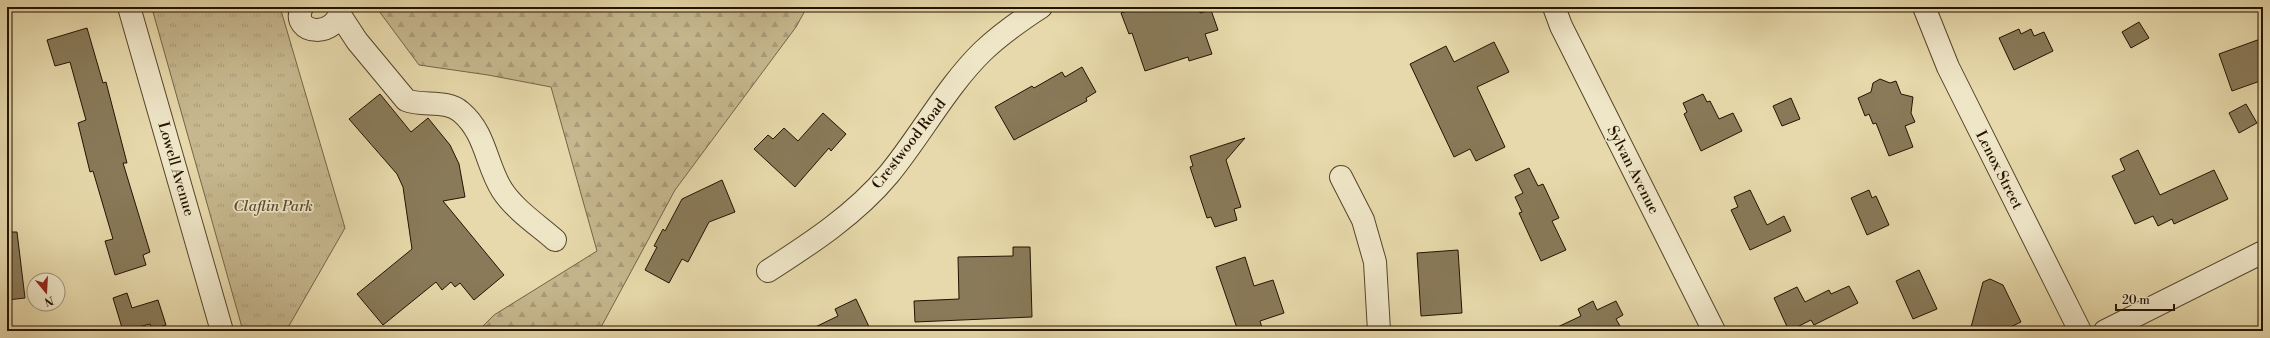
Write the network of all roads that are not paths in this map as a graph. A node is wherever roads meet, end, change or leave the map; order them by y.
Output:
1 (129, 7) edge
2 (302, 7) edge
3 (1041, 7) edge
4 (1554, 7) edge
5 (1924, 7) edge
6 (340, 11) edge
7 (1341, 177) dead end
8 (555, 240) dead end
9 (2263, 252) edge
10 (768, 271) dead end
11 (222, 331) edge
12 (1379, 331) edge
13 (1714, 331) edge
14 (2080, 331) edge
15 (2105, 331) edge

1 - 11 street, Lowell Avenue
2 - 6 street
3 - 10 street, Crestwood Road
4 - 13 street, Sylvan Avenue
5 - 14 street, Lenox Street
6 - 8 street
7 - 12 street
9 - 15 street

